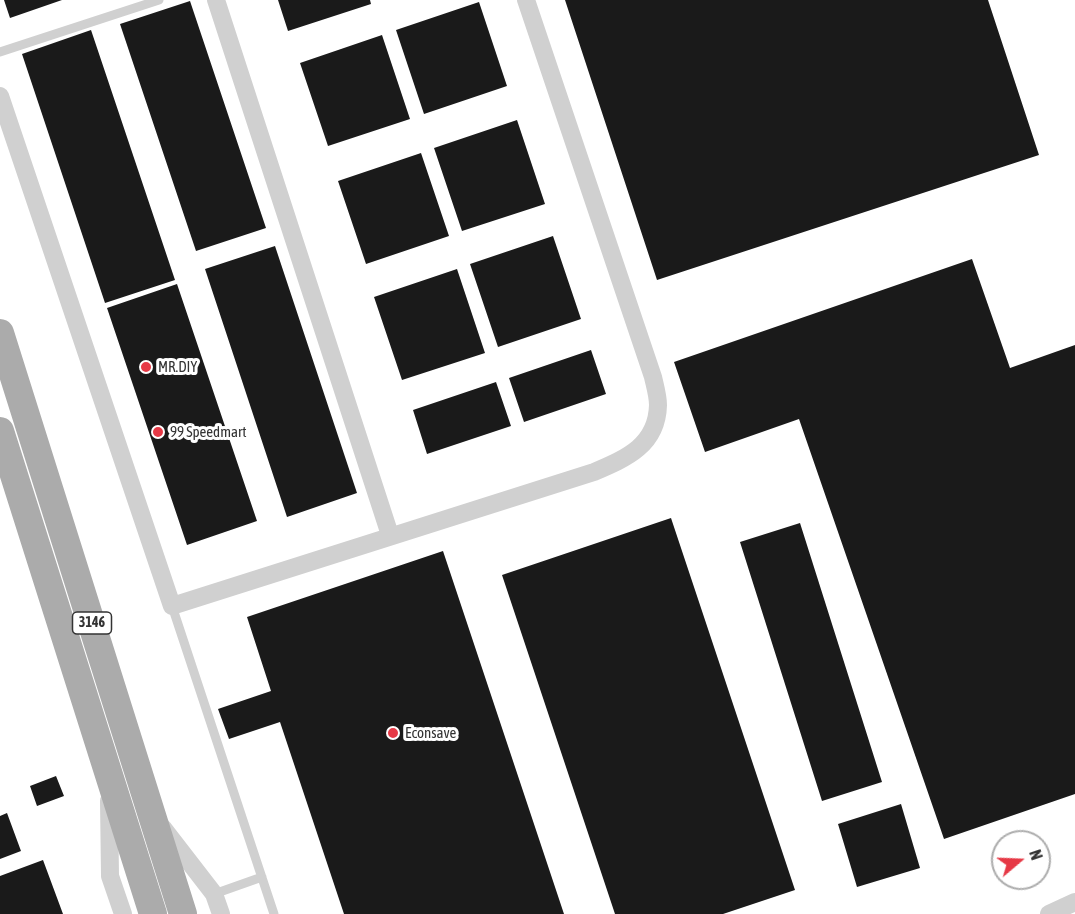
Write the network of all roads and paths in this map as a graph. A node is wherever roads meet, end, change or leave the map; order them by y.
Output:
1 (159, 0) edge
2 (216, 0) edge
3 (526, 0) edge
4 (0, 52) edge
5 (0, 96) edge
6 (0, 333) edge
7 (0, 431) edge
8 (390, 535) junction
9 (172, 606) junction
10 (109, 777) junction
11 (153, 815) junction
12 (262, 877) junction
13 (214, 894) junction
14 (1075, 902) edge
15 (1055, 913) edge
16 (123, 914) edge
17 (153, 914) edge
18 (183, 914) edge
19 (221, 914) edge
20 (274, 914) edge

1 - 4 lane
2 - 8 street
3 - 8 street
5 - 9 street
6 - 11 main road, 3146
7 - 10 main road, 3146
8 - 9 street
9 - 12 lane
10 - 16 street
10 - 17 main road, 3146
11 - 13 street
11 - 18 main road, 3146
12 - 13 lane
12 - 20 lane
13 - 19 street
14 - 15 street

